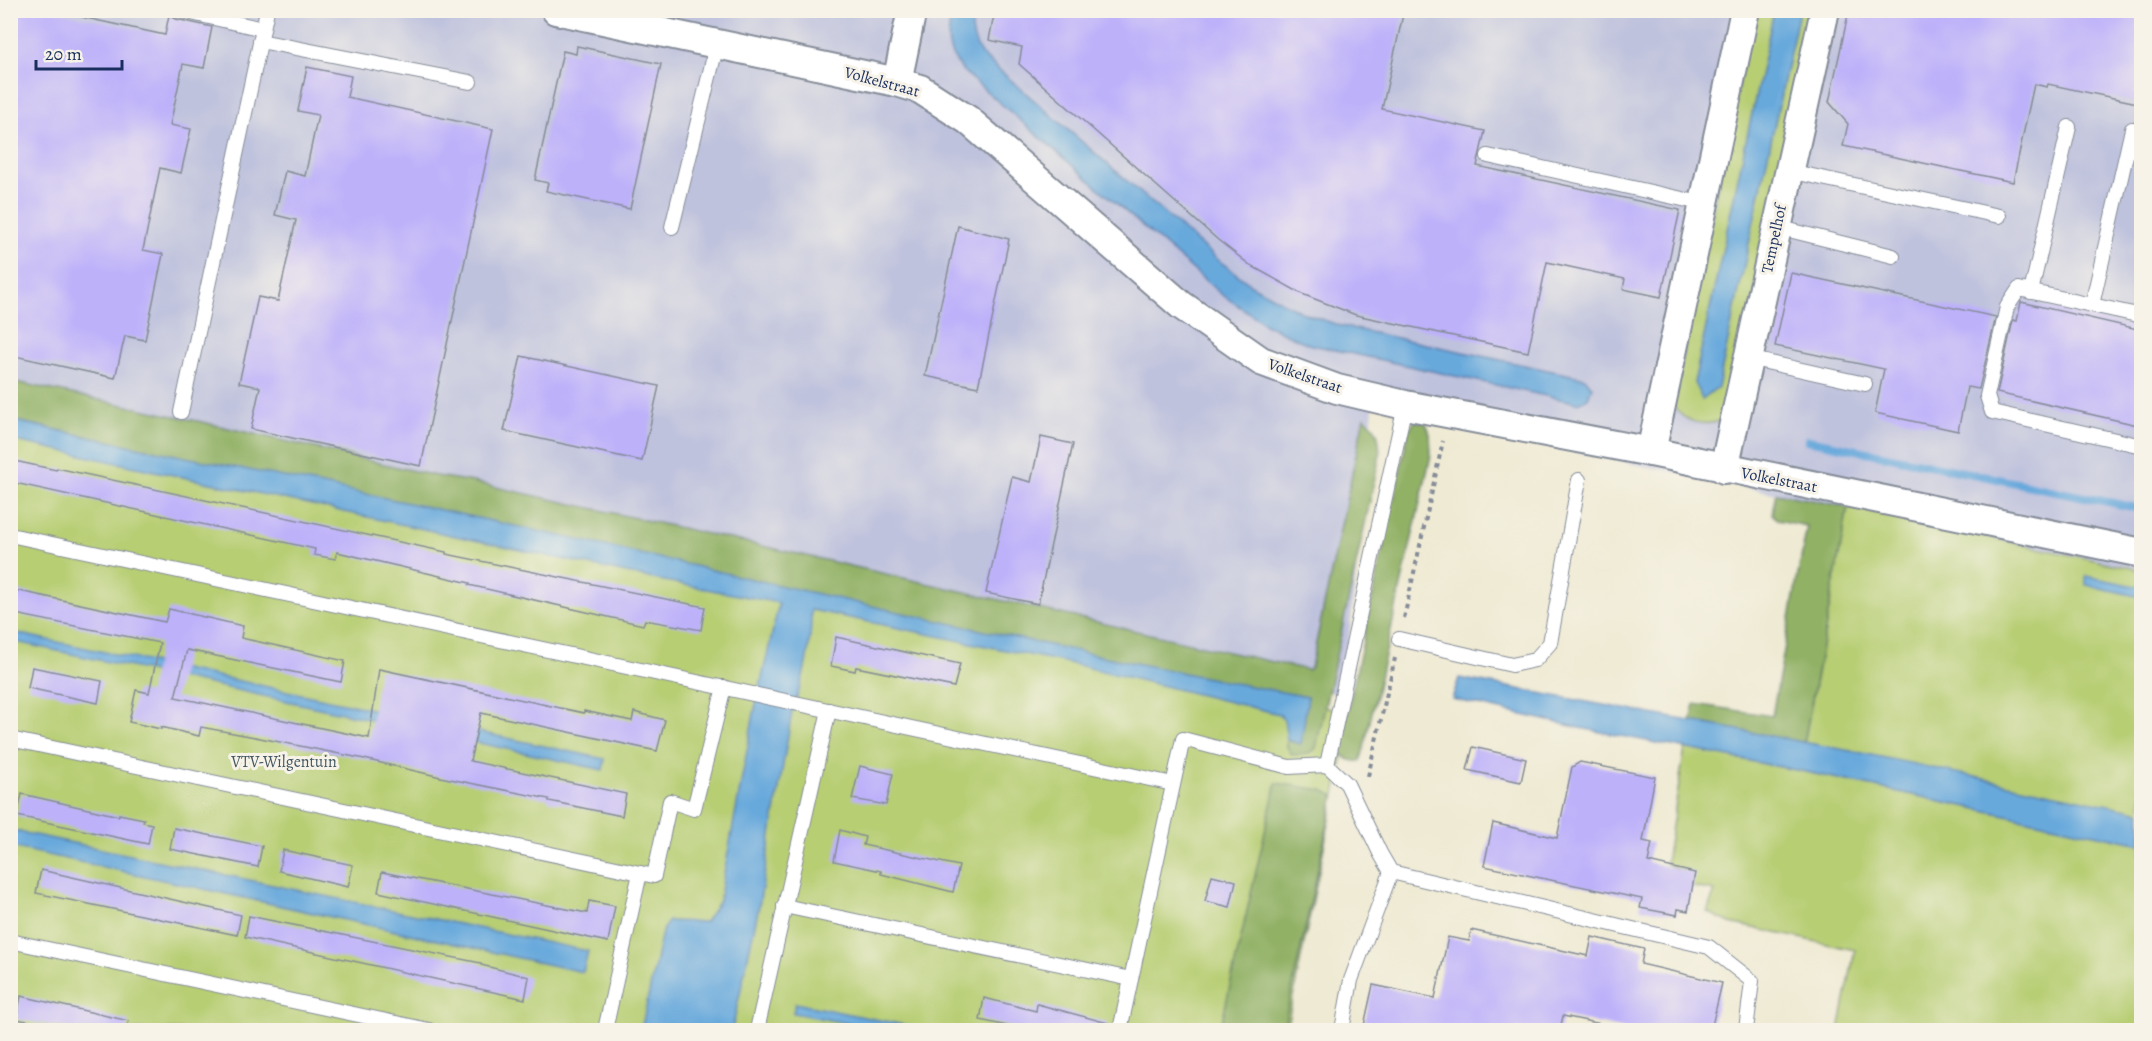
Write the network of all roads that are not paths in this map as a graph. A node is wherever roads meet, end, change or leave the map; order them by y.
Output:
1 (178, 10) edge
2 (267, 10) edge
3 (556, 10) edge
4 (912, 10) edge
5 (1745, 10) edge
6 (1825, 10) edge
7 (261, 35) junction
8 (717, 45) junction
9 (470, 81) dead end
10 (897, 82) junction
11 (2068, 128) dead end
12 (2142, 130) edge
13 (1488, 156) dead end
14 (1790, 171) junction
15 (1705, 204) junction
16 (1999, 216) dead end
17 (672, 227) dead end
18 (1777, 227) junction
19 (1893, 256) dead end
20 (2031, 292) junction
21 (2092, 305) junction
22 (2142, 316) edge
23 (1748, 358) junction
24 (1865, 384) dead end
25 (1405, 405) junction
26 (181, 412) dead end
27 (2142, 446) edge
28 (1651, 452) junction
29 (1724, 468) junction
30 (1579, 480) dead end
31 (10, 535) edge
32 (2142, 553) edge
33 (1399, 639) road end
34 (724, 687) junction
35 (829, 710) junction
36 (10, 739) edge
37 (1327, 765) junction
38 (1173, 784) junction
39 (1391, 872) junction
40 (640, 873) junction
41 (784, 906) junction
42 (10, 941) edge
43 (1131, 979) junction
44 (429, 1030) edge
45 (605, 1030) edge
46 (757, 1030) edge
47 (1120, 1030) edge
48 (1341, 1030) edge
49 (1746, 1030) edge

1 - 7 lane
2 - 7 lane
3 - 8 street, Volkelstraat
4 - 10 street
5 - 15 street
6 - 14 street, Tempelhof
7 - 9 lane
7 - 26 lane
8 - 10 street, Volkelstraat
8 - 17 lane
10 - 25 street, Volkelstraat
11 - 20 lane
12 - 21 lane
13 - 15 lane
14 - 16 lane
14 - 18 street, Tempelhof
15 - 28 street
18 - 19 lane
18 - 23 street, Tempelhof
20 - 21 lane
20 - 27 lane
21 - 22 lane
23 - 24 lane
23 - 29 street, Tempelhof
25 - 28 street, Volkelstraat
25 - 37 lane
28 - 29 street, Volkelstraat
29 - 32 street, Volkelstraat
30 - 33 lane
31 - 34 lane
34 - 35 lane
34 - 40 lane
35 - 38 lane
35 - 41 lane
36 - 40 lane
37 - 38 lane
37 - 39 lane
38 - 43 lane
39 - 48 lane
39 - 49 lane
40 - 45 lane
41 - 43 lane
41 - 46 lane
42 - 44 lane
43 - 47 lane

